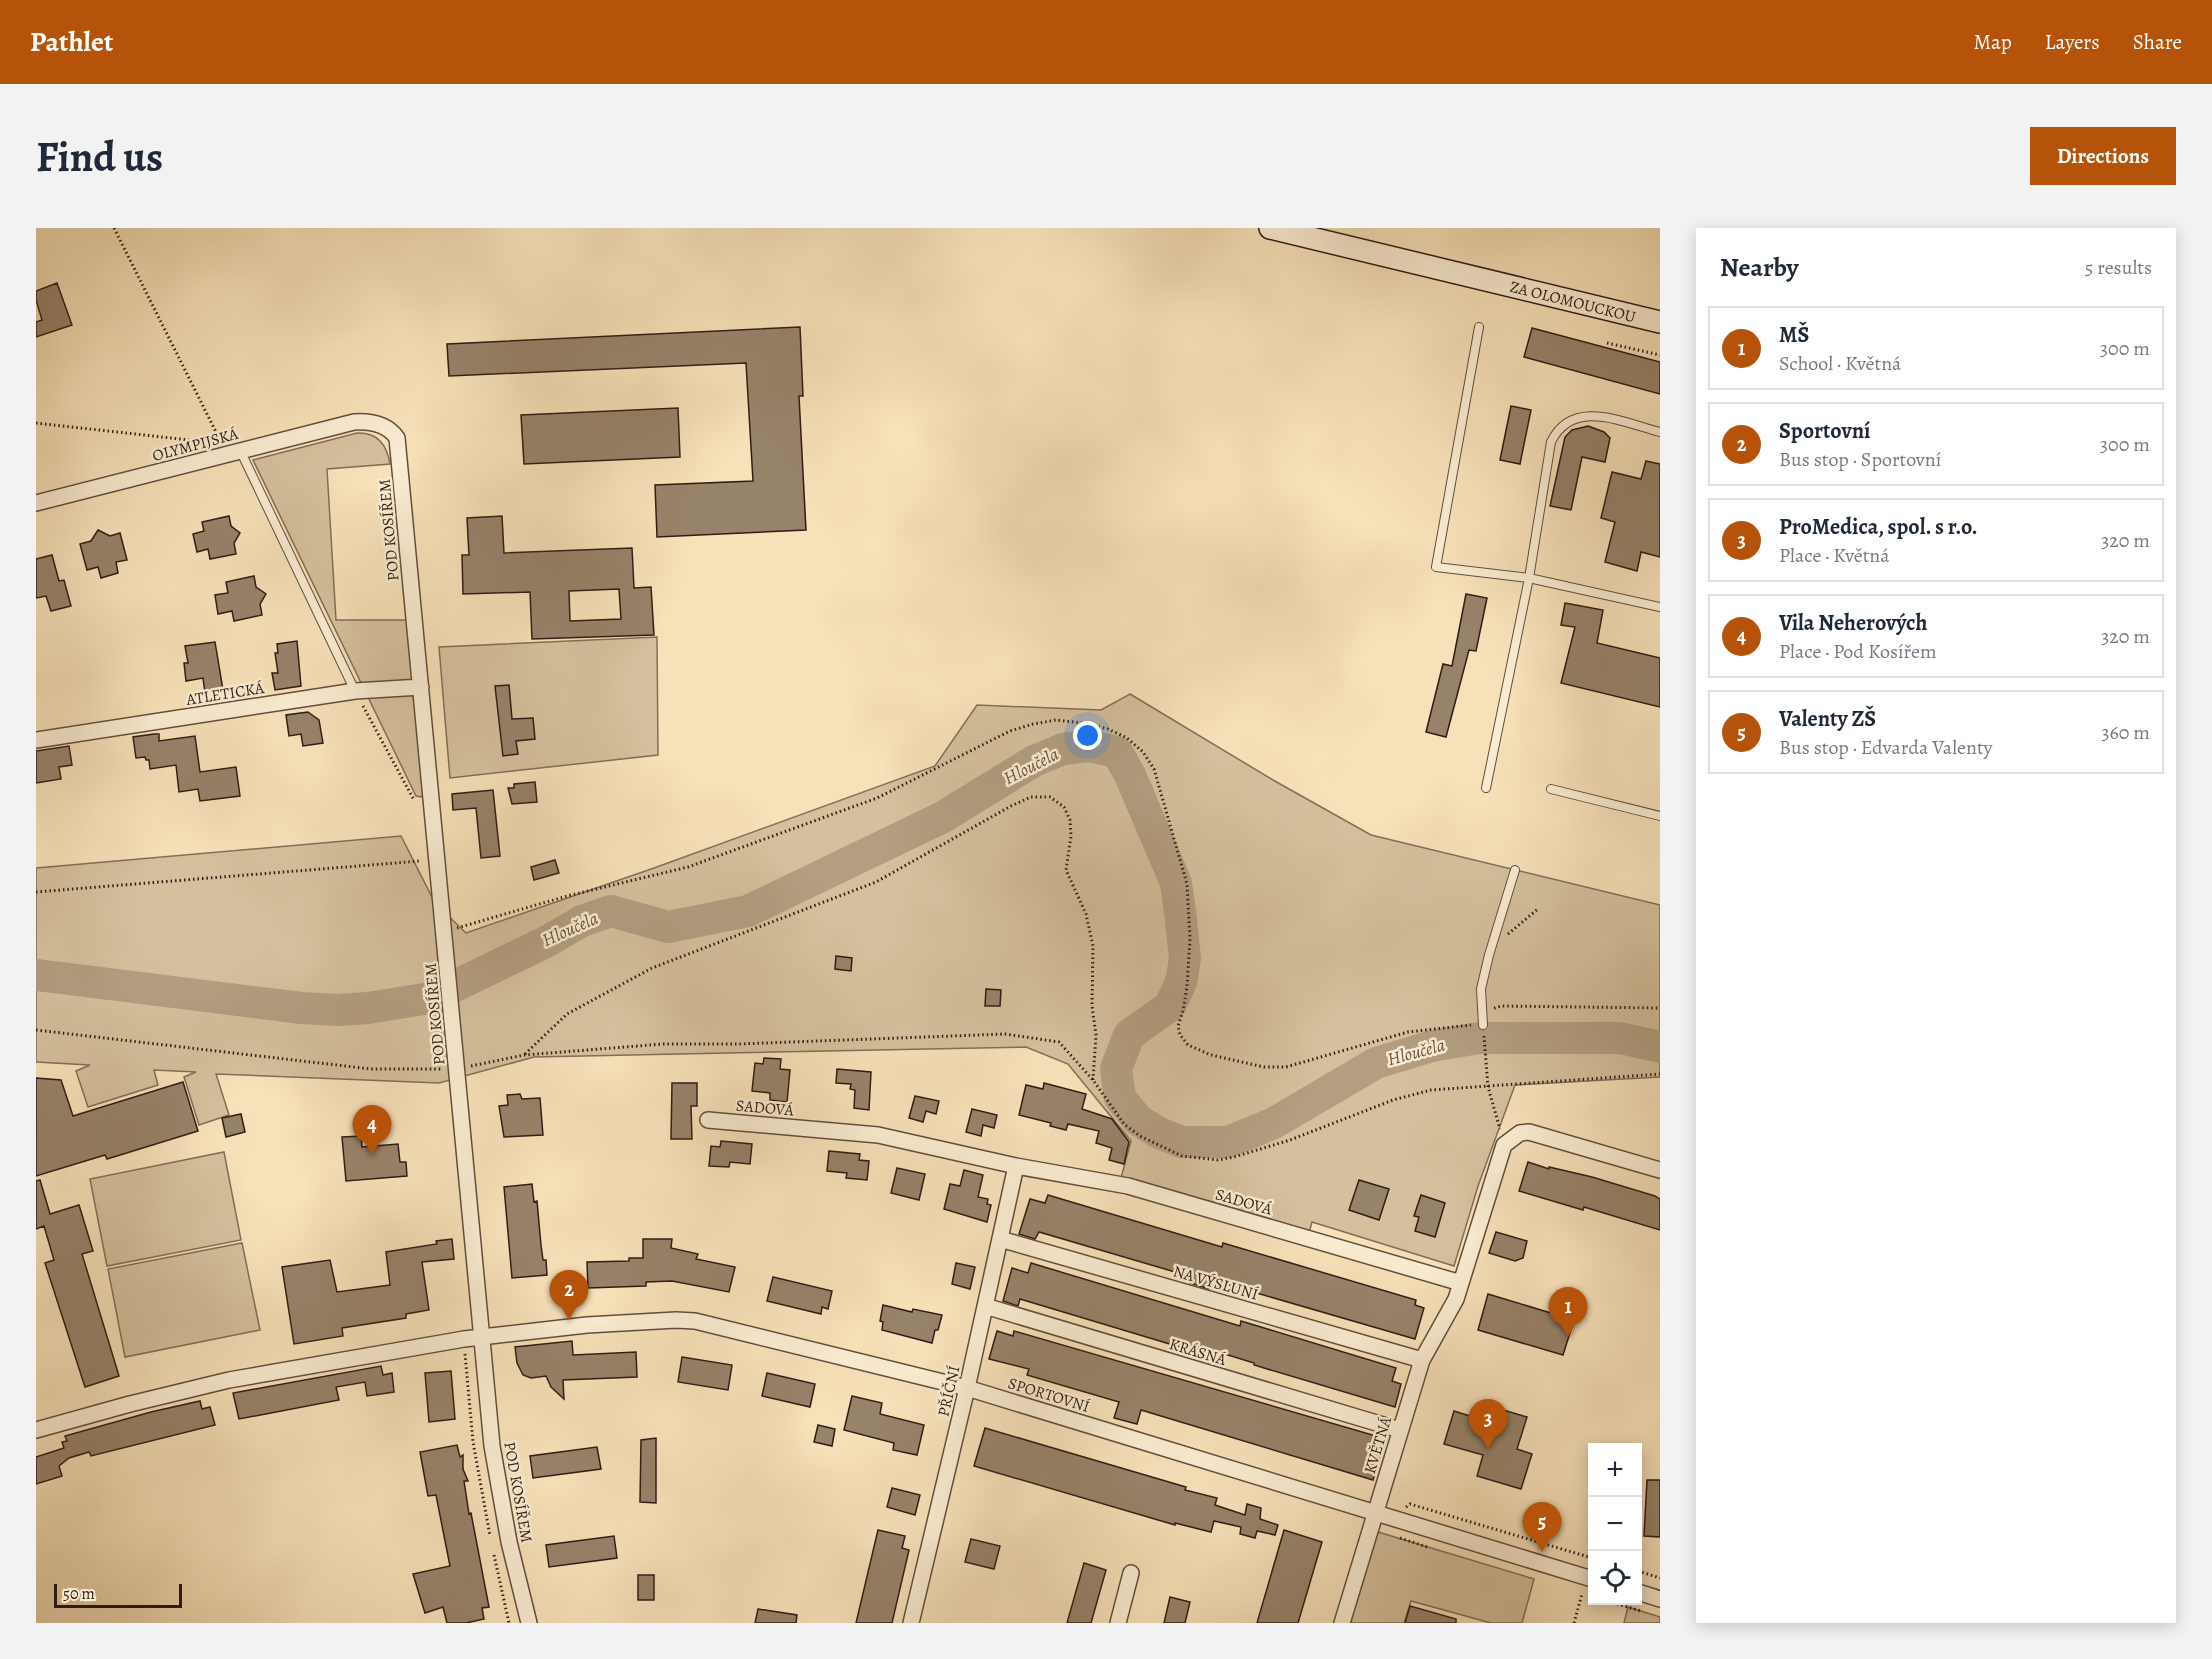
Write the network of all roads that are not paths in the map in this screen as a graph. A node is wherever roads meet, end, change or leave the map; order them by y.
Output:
1 (1270, 228) edge
2 (1660, 322) edge
3 (1479, 327) dead end
4 (363, 422) joint
5 (1660, 432) edge
6 (233, 452) junction
7 (36, 503) edge
8 (1528, 578) junction
9 (1660, 607) edge
10 (421, 687) junction
11 (355, 691) junction
12 (36, 740) edge
13 (1486, 788) dead end
14 (1551, 789) dead end
15 (1660, 816) edge
16 (1515, 870) dead end
17 (1483, 1025) road end
18 (708, 1120) dead end
19 (1016, 1166) junction
20 (1660, 1170) edge
21 (1000, 1239) junction
22 (1461, 1283) junction
23 (985, 1306) junction
24 (481, 1336) junction
25 (1422, 1360) junction
26 (967, 1388) junction
27 (36, 1430) edge
28 (1400, 1430) junction
29 (1382, 1516) junction
30 (1131, 1574) dead end
31 (1588, 1578) edge
32 (1642, 1593) edge
33 (1660, 1599) edge
34 (529, 1623) edge
35 (911, 1623) edge
36 (1118, 1623) edge
37 (1342, 1623) edge

1 - 2 main road, ZA OLOMOUCKOU
3 - 8 lane
4 - 6 street, OLYMPIJSKÁ
4 - 10 street, POD KOSÍŘEM
5 - 8 lane
6 - 7 street, OLYMPIJSKÁ
6 - 11 lane
8 - 9 lane
8 - 13 lane
10 - 11 street, ATLETICKÁ
10 - 24 street, POD KOSÍŘEM
11 - 12 street, ATLETICKÁ
14 - 15 lane
16 - 17 lane
18 - 19 street, SADOVÁ
19 - 21 street, PŘÍČNÍ
19 - 22 street, SADOVÁ
20 - 22 street
21 - 23 street, PŘÍČNÍ
21 - 25 street, NA VÝSLUNÍ
22 - 25 street, KVĚTNÁ
23 - 26 street, PŘÍČNÍ
23 - 28 street, KRÁSNÁ
24 - 26 street, SPORTOVNÍ
24 - 27 street, SPORTOVNÍ
24 - 34 street, POD KOSÍŘEM
25 - 28 street, KVĚTNÁ
26 - 29 street, SPORTOVNÍ
26 - 35 street, PŘÍČNÍ
28 - 29 street, KVĚTNÁ
29 - 31 street, SPORTOVNÍ
29 - 37 street, KVĚTNÁ
30 - 36 street
32 - 33 street

